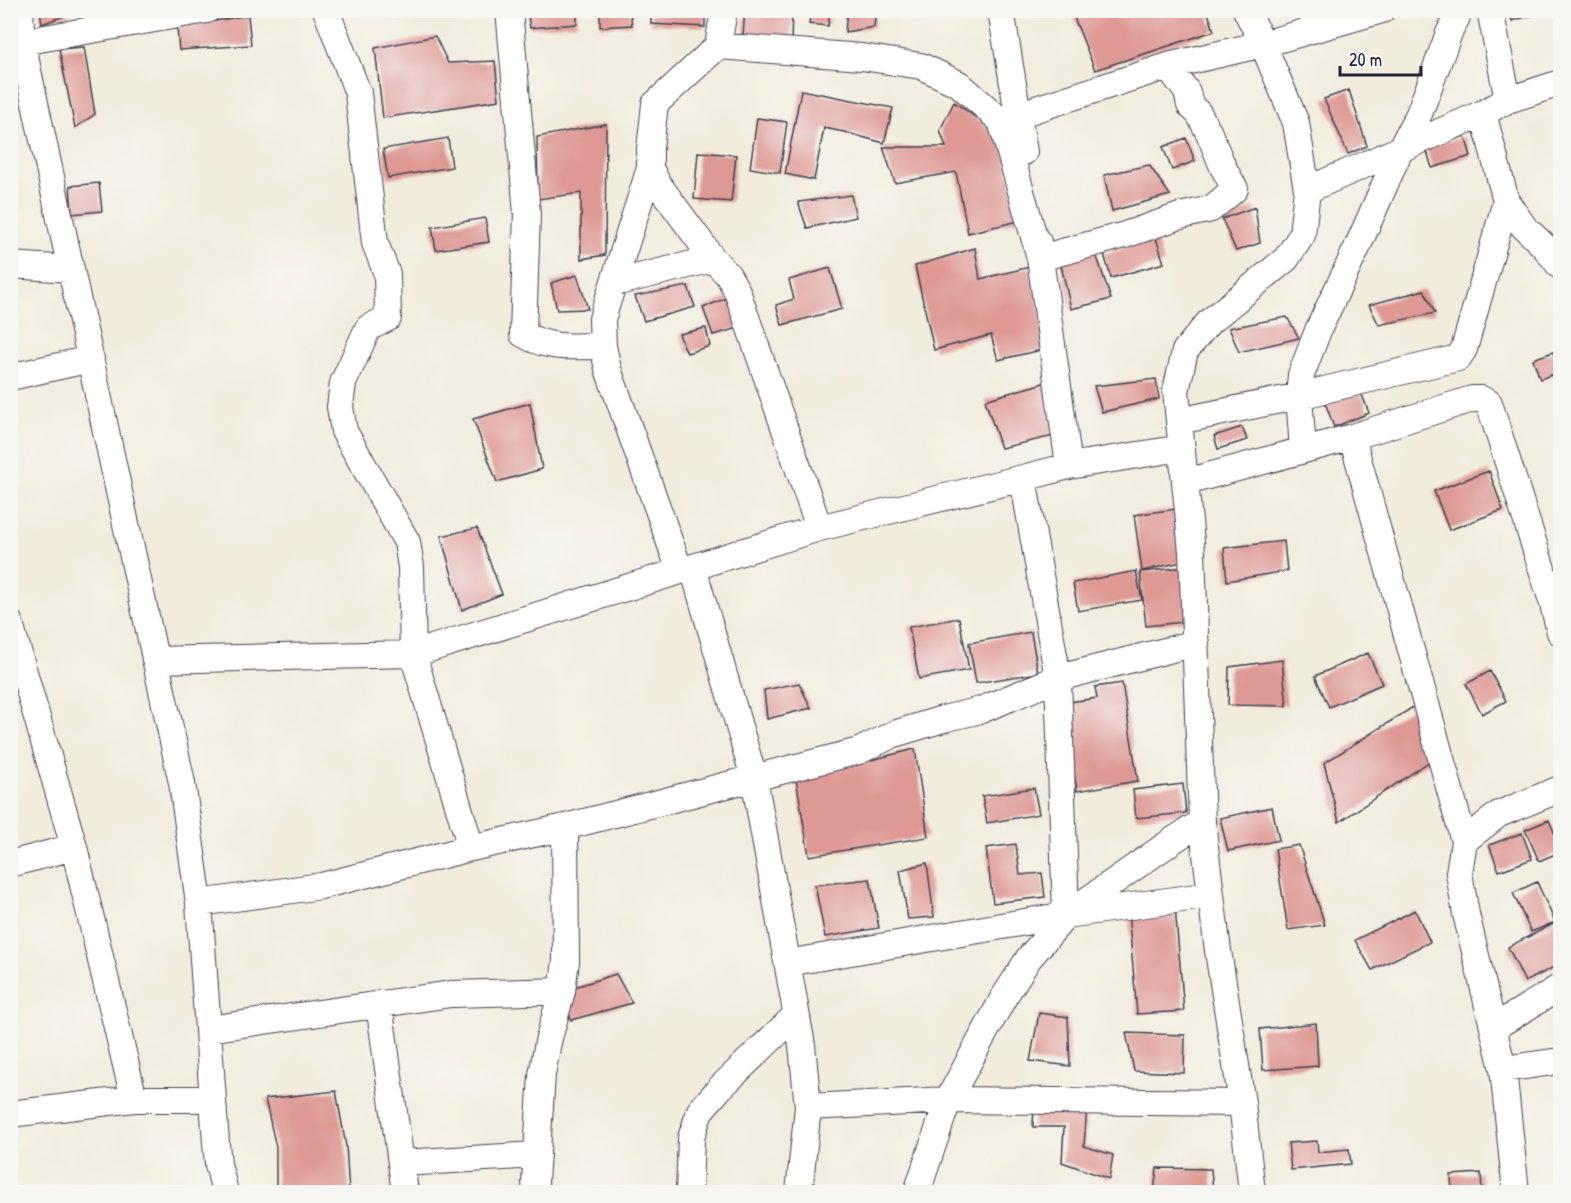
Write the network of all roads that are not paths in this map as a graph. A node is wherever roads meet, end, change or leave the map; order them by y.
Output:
1 (20, 10) edge
2 (207, 10) edge
3 (327, 10) edge
4 (509, 10) edge
5 (724, 10) edge
6 (1001, 10) edge
7 (1246, 10) edge
8 (1457, 10) edge
9 (1490, 10) edge
10 (1373, 12) edge
11 (16, 43) edge
12 (1263, 44) junction
13 (718, 46) junction
14 (1168, 66) junction
15 (1560, 83) edge
16 (1508, 100) junction
17 (1483, 114) junction
18 (1010, 117) junction
19 (1400, 150) junction
20 (650, 168) junction
21 (1307, 190) junction
22 (1506, 201) junction
23 (1040, 258) junction
24 (713, 259) junction
25 (10, 265) edge
26 (1560, 266) edge
27 (71, 269) junction
28 (614, 283) junction
29 (603, 346) junction
30 (91, 359) junction
31 (10, 376) edge
32 (1299, 396) junction
33 (1179, 421) junction
34 (1352, 437) junction
35 (1182, 448) junction
36 (1303, 450) junction
37 (1069, 466) junction
38 (1023, 478) junction
39 (1186, 482) junction
40 (819, 528) junction
41 (1551, 569) edge
42 (686, 570) junction
43 (10, 624) edge
44 (1560, 632) edge
45 (1196, 643) junction
46 (413, 654) junction
47 (155, 660) junction
48 (1058, 678) junction
49 (754, 778) junction
50 (1560, 789) edge
51 (1202, 822) junction
52 (565, 827) junction
53 (1464, 841) junction
54 (74, 847) junction
55 (471, 848) junction
56 (10, 864) edge
57 (1211, 895) junction
58 (199, 903) junction
59 (1066, 915) junction
60 (787, 963) junction
61 (1560, 987) edge
62 (562, 992) junction
63 (379, 1004) junction
64 (796, 1015) junction
65 (1493, 1028) junction
66 (208, 1029) junction
67 (1560, 1061) edge
68 (1503, 1070) junction
69 (134, 1099) junction
70 (212, 1099) junction
71 (948, 1100) junction
72 (1242, 1103) junction
73 (808, 1107) junction
74 (10, 1114) edge
75 (537, 1155) junction
76 (402, 1163) junction
77 (225, 1192) edge
78 (405, 1192) edge
79 (536, 1192) edge
80 (689, 1192) edge
81 (799, 1192) edge
82 (917, 1192) edge
83 (1252, 1192) edge
84 (1516, 1192) edge

1 - 11 street
2 - 11 street
3 - 46 street
4 - 29 street
5 - 13 street
6 - 18 street
7 - 12 street
8 - 19 street
9 - 16 street
10 - 12 street
11 - 27 street
12 - 14 street
12 - 21 street
13 - 18 street
13 - 20 street
14 - 18 street
14 - 23 street
15 - 16 street
16 - 17 street
17 - 19 street
17 - 22 street
18 - 23 street
19 - 21 street
19 - 32 street
20 - 24 street
20 - 28 street
21 - 33 street
22 - 26 street
22 - 32 street
23 - 37 street
24 - 28 street
24 - 40 street
25 - 27 street
27 - 30 street
28 - 29 street
29 - 42 street
30 - 31 street
30 - 47 street
32 - 33 street
32 - 36 street
33 - 35 street
34 - 36 street
34 - 41 street
34 - 53 street
35 - 37 street
35 - 39 street
36 - 39 street
37 - 38 street
38 - 40 street
38 - 48 street
39 - 45 street
40 - 42 street
41 - 44 street
42 - 46 street
42 - 49 street
43 - 54 street
45 - 48 street
45 - 51 street
46 - 47 street
46 - 55 street
47 - 58 street
48 - 49 street
48 - 59 street
49 - 52 street
49 - 60 street
50 - 53 street
51 - 57 street
51 - 59 street
52 - 55 street
52 - 62 street
53 - 65 street
54 - 56 street
54 - 69 street
55 - 58 street
57 - 59 street
57 - 72 street
58 - 66 street
59 - 60 street
59 - 71 street
60 - 64 street
61 - 65 street
62 - 63 street
62 - 75 street
63 - 66 street
63 - 76 street
64 - 73 street
64 - 80 street
65 - 68 street
66 - 70 street
67 - 68 street
68 - 84 street
69 - 70 street
69 - 74 street
70 - 77 street
71 - 72 street
71 - 73 street
71 - 82 street
72 - 83 street
73 - 81 street
75 - 76 street
75 - 79 street
76 - 78 street

